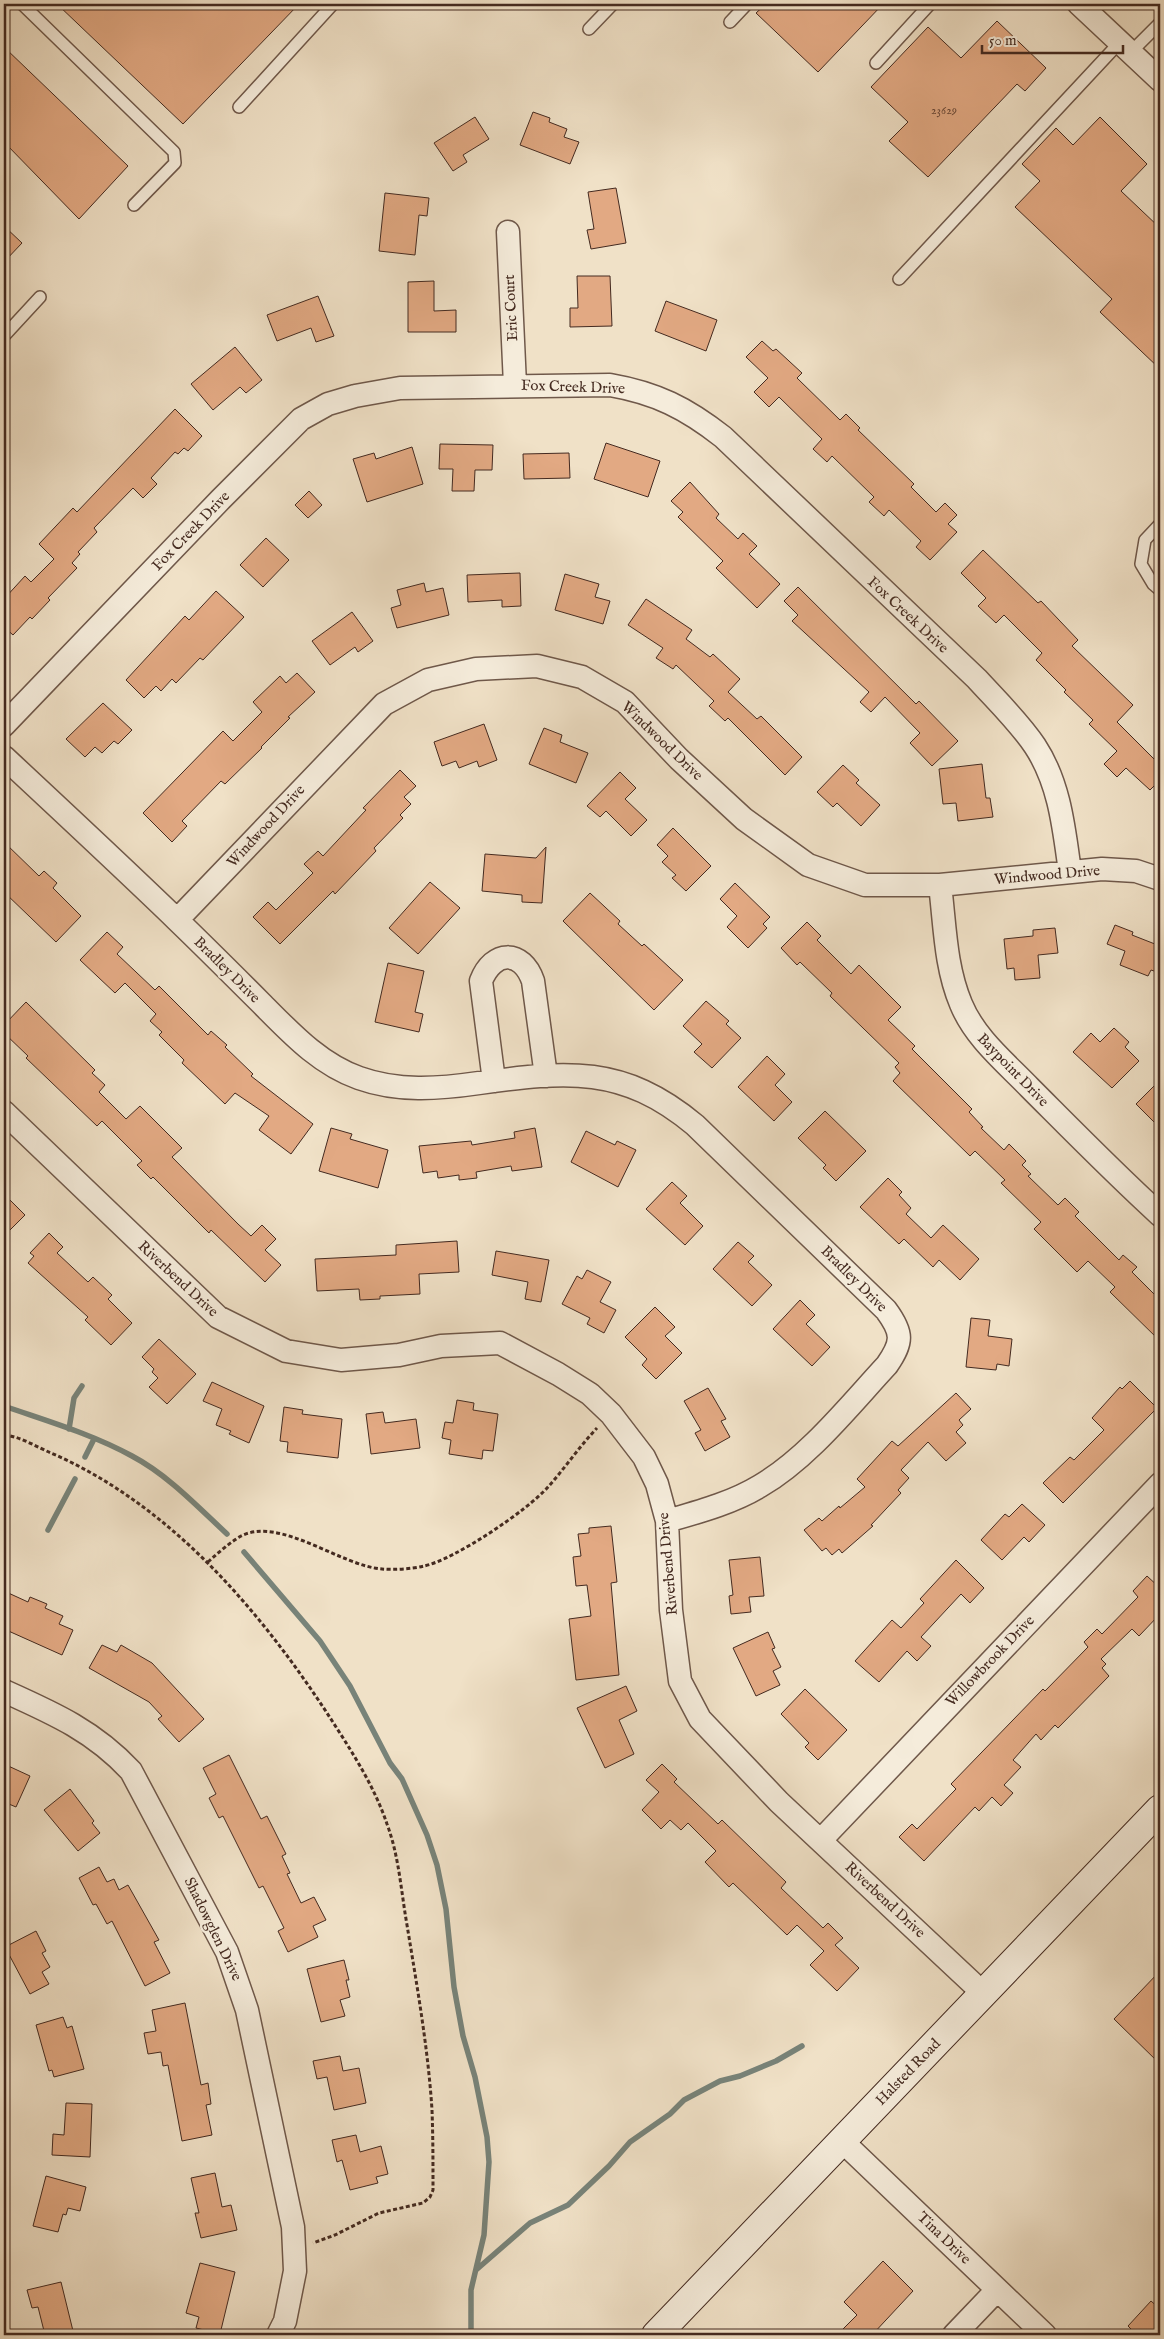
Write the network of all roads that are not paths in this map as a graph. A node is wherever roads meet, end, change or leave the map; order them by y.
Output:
1 (22, 4) edge
2 (333, 4) edge
3 (613, 4) edge
4 (747, 4) edge
5 (930, 4) edge
6 (1079, 4) edge
7 (730, 22) dead end
8 (1160, 22) edge
9 (589, 29) dead end
10 (1125, 47) junction
11 (876, 62) dead end
12 (1160, 80) edge
13 (239, 107) dead end
14 (134, 205) dead end
15 (508, 232) dead end
16 (899, 279) dead end
17 (40, 297) dead end
18 (4, 336) edge
19 (514, 384) junction
20 (1160, 524) edge
21 (1160, 590) edge
22 (4, 725) edge
23 (4, 757) edge
24 (1070, 872) junction
25 (1160, 878) edge
26 (940, 885) junction
27 (178, 920) junction
28 (546, 1076) junction
29 (494, 1081) junction
30 (4, 1112) edge
31 (1160, 1215) edge
32 (1160, 1484) edge
33 (667, 1521) junction
34 (4, 1691) edge
35 (1160, 1809) edge
36 (820, 1840) junction
37 (984, 1994) junction
38 (842, 2141) junction
39 (997, 2290) junction
40 (278, 2335) edge
41 (656, 2335) edge
42 (954, 2335) edge
43 (1045, 2335) edge

1 - 14 lane
2 - 13 lane
3 - 9 lane
4 - 7 lane
5 - 11 lane
6 - 10 street
8 - 10 lane
10 - 12 street
10 - 16 lane
15 - 19 street, Eric Court
17 - 18 lane
19 - 22 street, Fox Creek Drive
19 - 24 street, Fox Creek Drive
20 - 21 lane
23 - 27 street, Bradley Drive
24 - 25 street, Windwood Drive
24 - 26 street, Windwood Drive
26 - 27 street, Windwood Drive
26 - 31 street, Baypoint Drive
27 - 29 street, Bradley Drive
28 - 29 street, Bradley Drive
28 - 29 street
28 - 33 street, Bradley Drive
30 - 33 street, Riverbend Drive
32 - 36 street, Willowbrook Drive
33 - 36 street, Riverbend Drive
34 - 40 street, Shadowglen Drive
35 - 37 street, Halsted Road
36 - 37 street, Riverbend Drive
37 - 38 street, Halsted Road
38 - 39 street, Tina Drive
38 - 41 street, Halsted Road
39 - 42 street
39 - 43 street, Tina Drive

